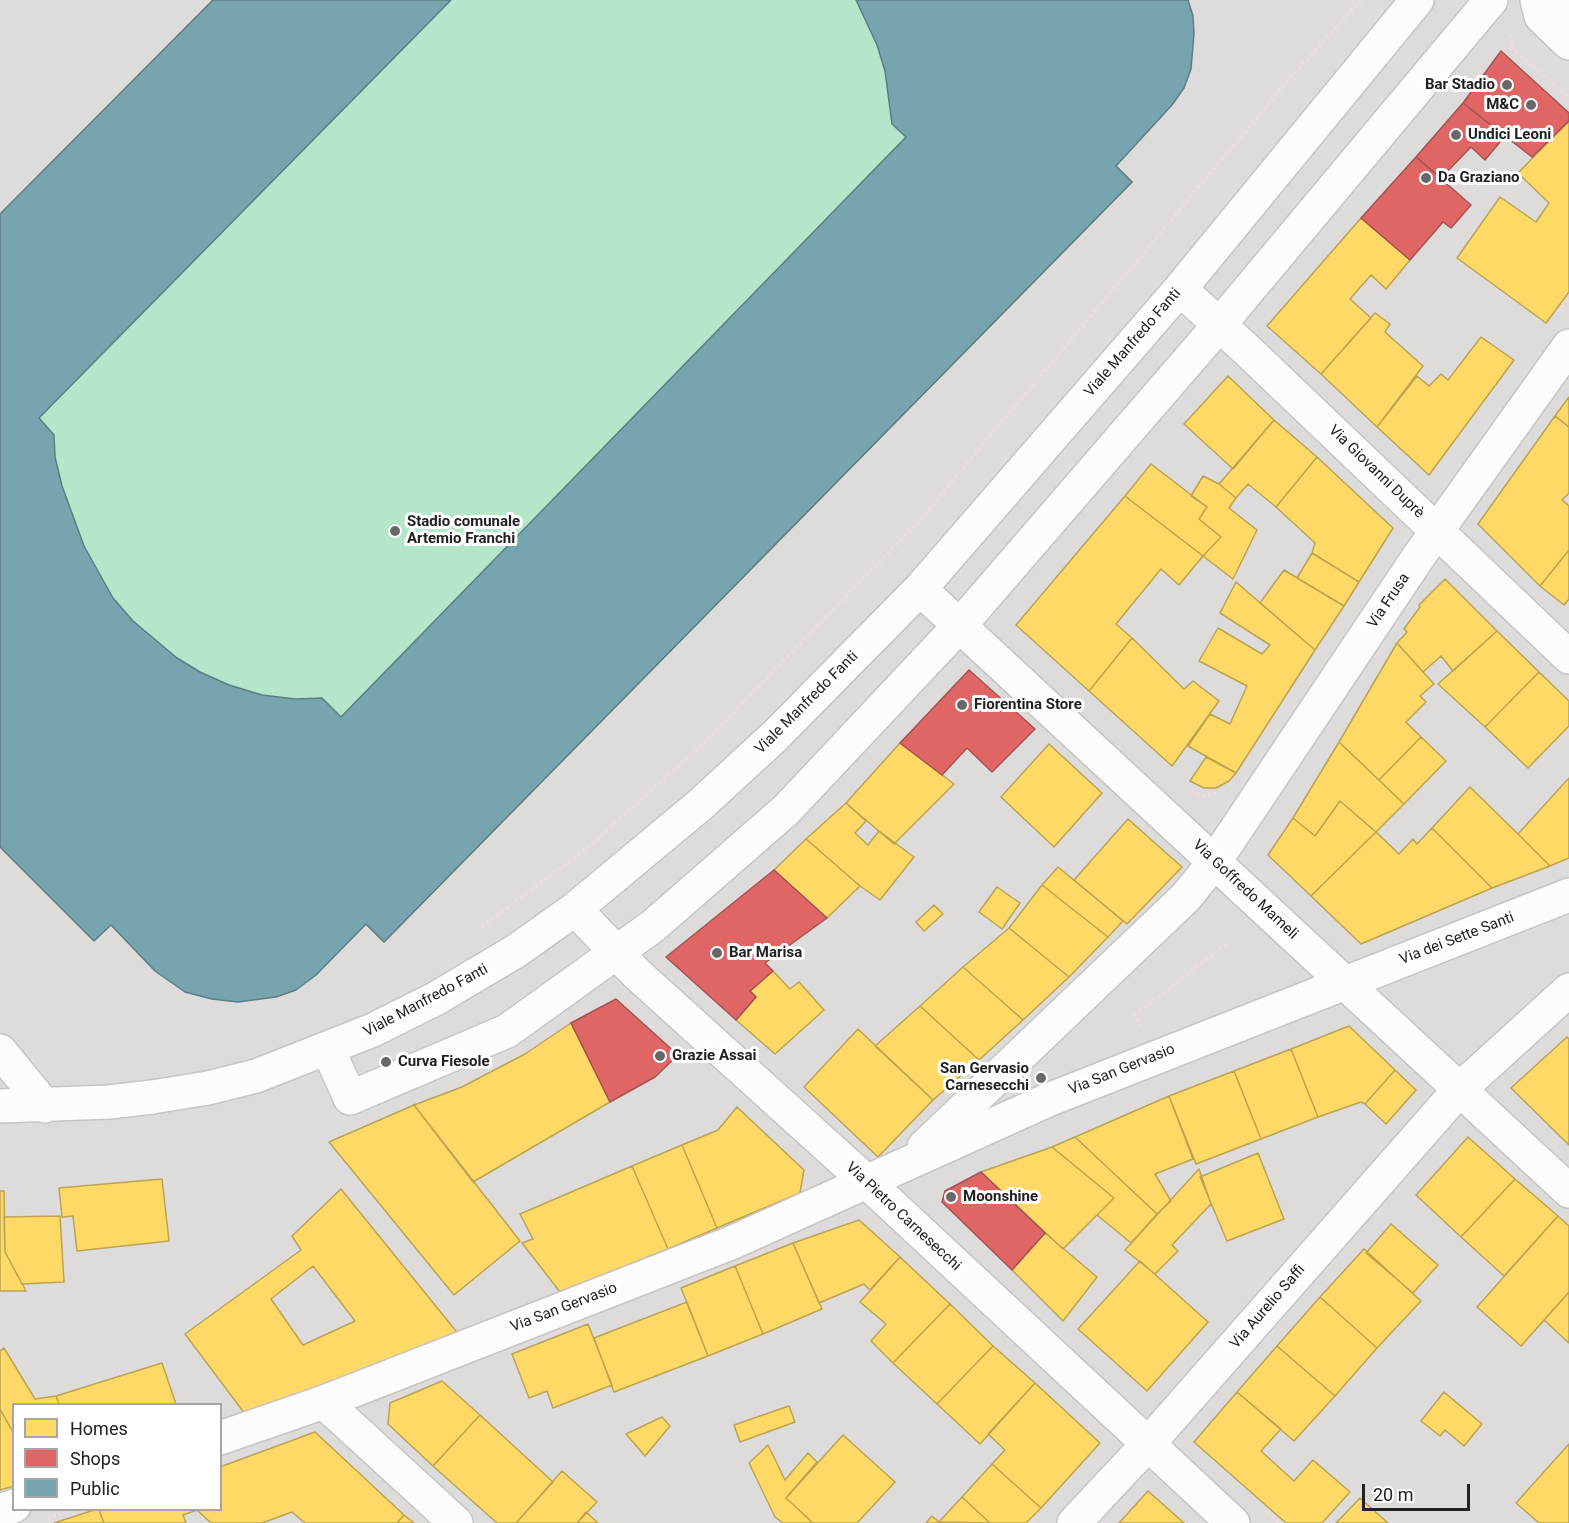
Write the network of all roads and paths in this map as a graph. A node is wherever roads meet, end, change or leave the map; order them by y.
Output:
1 (1361, 0) edge
2 (1417, 0) edge
3 (1491, 0) edge
4 (1537, 0) edge
5 (1564, 0) edge
6 (1569, 5) edge
7 (1510, 36) dead end
8 (1569, 43) edge
9 (1569, 98) edge
10 (1180, 289) junction
11 (1220, 324) junction
12 (1569, 346) edge
13 (1437, 531) junction
14 (920, 589) junction
15 (961, 624) junction
16 (1569, 657) edge
17 (1215, 861) junction
18 (1569, 895) edge
19 (575, 909) junction
20 (478, 930) dead end
21 (1229, 942) dead end
22 (617, 953) junction
23 (1346, 983) junction
24 (1569, 990) edge
25 (1143, 1035) dead end
26 (328, 1049) junction
27 (0, 1051) edge
28 (1460, 1089) junction
29 (0, 1106) edge
30 (45, 1106) junction
31 (904, 1167) junction
32 (868, 1183) junction
33 (1569, 1191) edge
34 (324, 1402) junction
35 (222, 1437) edge
36 (1148, 1444) junction
37 (1261, 1507) dead end
38 (0, 1511) edge
39 (50, 1511) edge
40 (28, 1513) edge
41 (456, 1523) edge
42 (1074, 1523) edge
43 (1233, 1523) edge
44 (1279, 1523) edge

1 - 20 path
2 - 10 street, Viale Manfredo Fanti
3 - 11 street
4 - 8 street
5 - 6 street
7 - 9 path
10 - 11 street, Via Giovanni Duprè
10 - 14 street, Viale Manfredo Fanti
11 - 13 street, Via Giovanni Duprè
11 - 15 street
12 - 13 street, Via Frusa
13 - 16 street, Via Giovanni Duprè
13 - 17 street, Via Frusa
14 - 15 street, Via Goffredo Mameli
14 - 19 street, Viale Manfredo Fanti
15 - 17 street, Via Goffredo Mameli
15 - 22 street
17 - 23 street, Via Goffredo Mameli
17 - 31 street, Via San Gervasio
18 - 23 street, Via dei Sette Santi
19 - 22 street, Via Pietro Carnesecchi
19 - 26 street, Viale Manfredo Fanti
21 - 25 path
22 - 26 street
22 - 32 street, Via Pietro Carnesecchi
23 - 28 street, Via Goffredo Mameli
23 - 31 street, Via San Gervasio
24 - 28 street
26 - 30 street, Viale Manfredo Fanti
27 - 30 street
28 - 33 street, Via Goffredo Mameli
28 - 36 street, Via Aurelio Saffi
29 - 30 street, Viale Manfredo Fanti
31 - 32 street, Via San Gervasio
32 - 34 street, Via San Gervasio
32 - 36 street, Via Pietro Carnesecchi
34 - 35 street, Via San Gervasio
34 - 41 street
36 - 42 street, Via Aurelio Saffi
36 - 43 street, Via Pietro Carnesecchi
37 - 44 path
38 - 40 street
39 - 40 path

